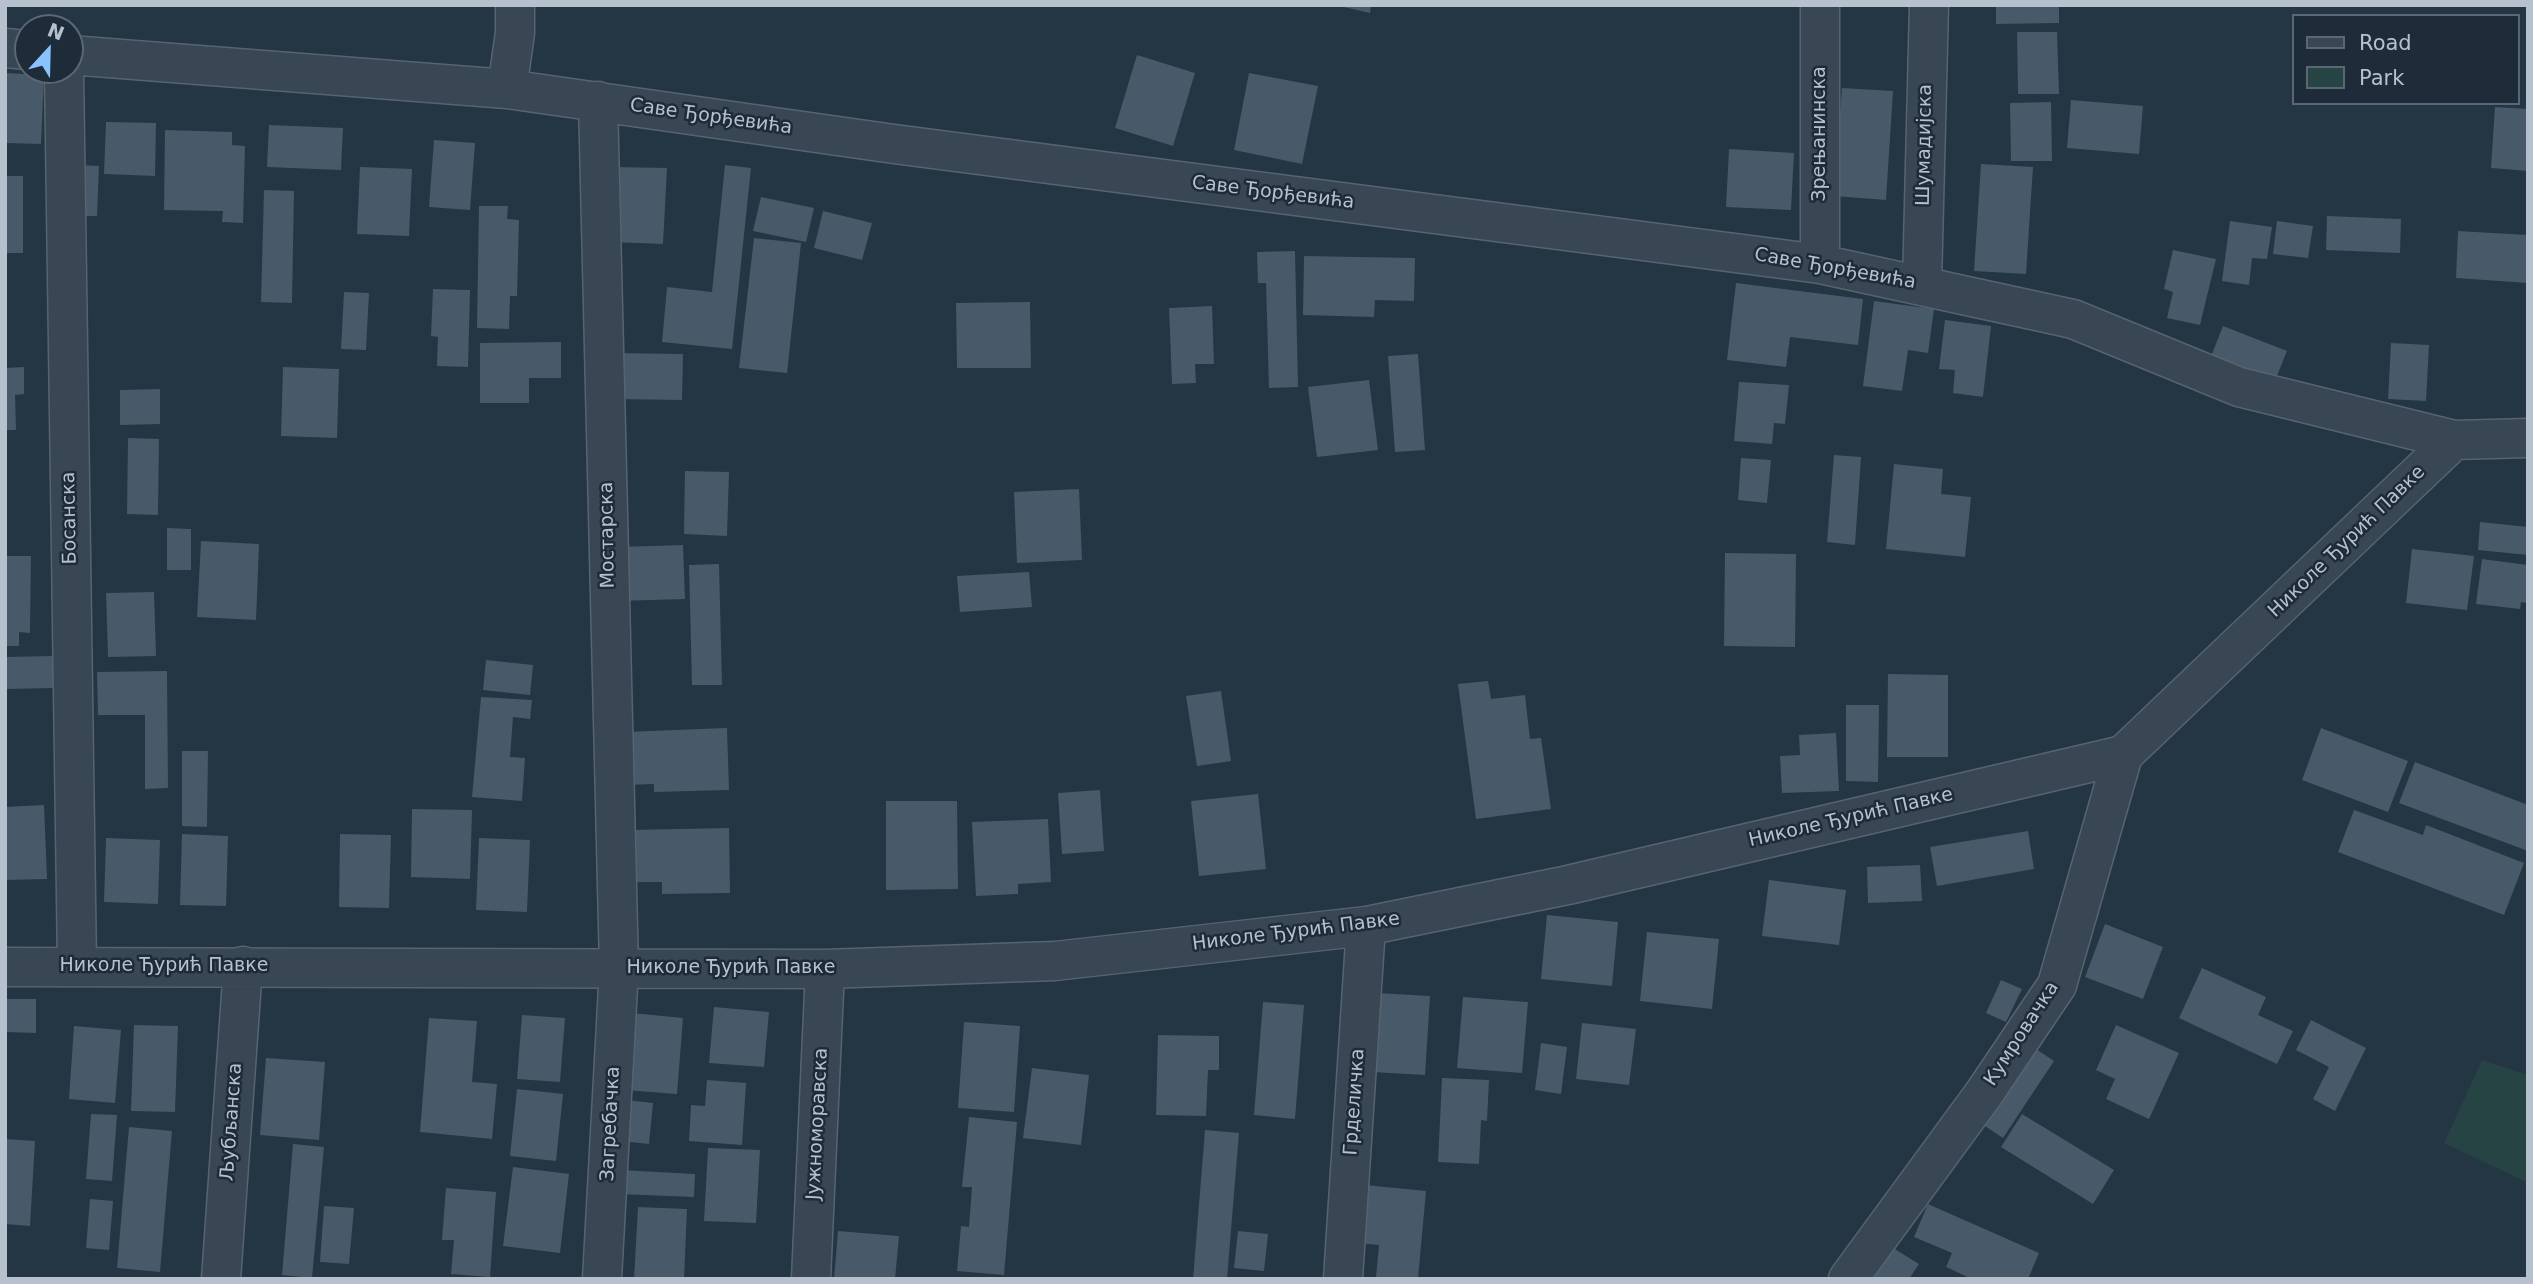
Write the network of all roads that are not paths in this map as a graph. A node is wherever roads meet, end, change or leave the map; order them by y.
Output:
1 (515, 5) edge
2 (1820, 5) edge
3 (1929, 5) edge
4 (84, 56) edge
5 (64, 84) edge
6 (507, 89) junction
7 (598, 101) junction
8 (1821, 264) junction
9 (1922, 284) junction
10 (2528, 438) edge
11 (2454, 440) junction
12 (2123, 755) junction
13 (1366, 926) junction
14 (77, 966) junction
15 (243, 966) junction
16 (5, 967) edge
17 (619, 968) junction
18 (825, 969) junction
19 (221, 1279) edge
20 (603, 1279) edge
21 (811, 1279) edge
22 (1343, 1279) edge
23 (1848, 1279) edge

1 - 6 street
2 - 8 street, Зрењанинска
3 - 9 street, Шумадијска
4 - 6 street, Саве Ђорђевића
5 - 14 street, Босанска
6 - 7 street, Саве Ђорђевића
7 - 8 street, Саве Ђорђевића
7 - 17 street, Мостарска
8 - 9 street, Саве Ђорђевића
9 - 11 street, Саве Ђорђевића
10 - 11 street
11 - 12 street, Николе Ђурић Павке
12 - 13 street, Николе Ђурић Павке
12 - 23 street, Кумровачка
13 - 18 street, Николе Ђурић Павке
13 - 22 street, Грделичка
14 - 15 street, Николе Ђурић Павке
14 - 16 street, Николе Ђурић Павке
15 - 17 street, Николе Ђурић Павке
15 - 19 street, Љубљанска
17 - 18 street, Николе Ђурић Павке
17 - 20 street, Загребачка
18 - 21 street, Јужноморавска

